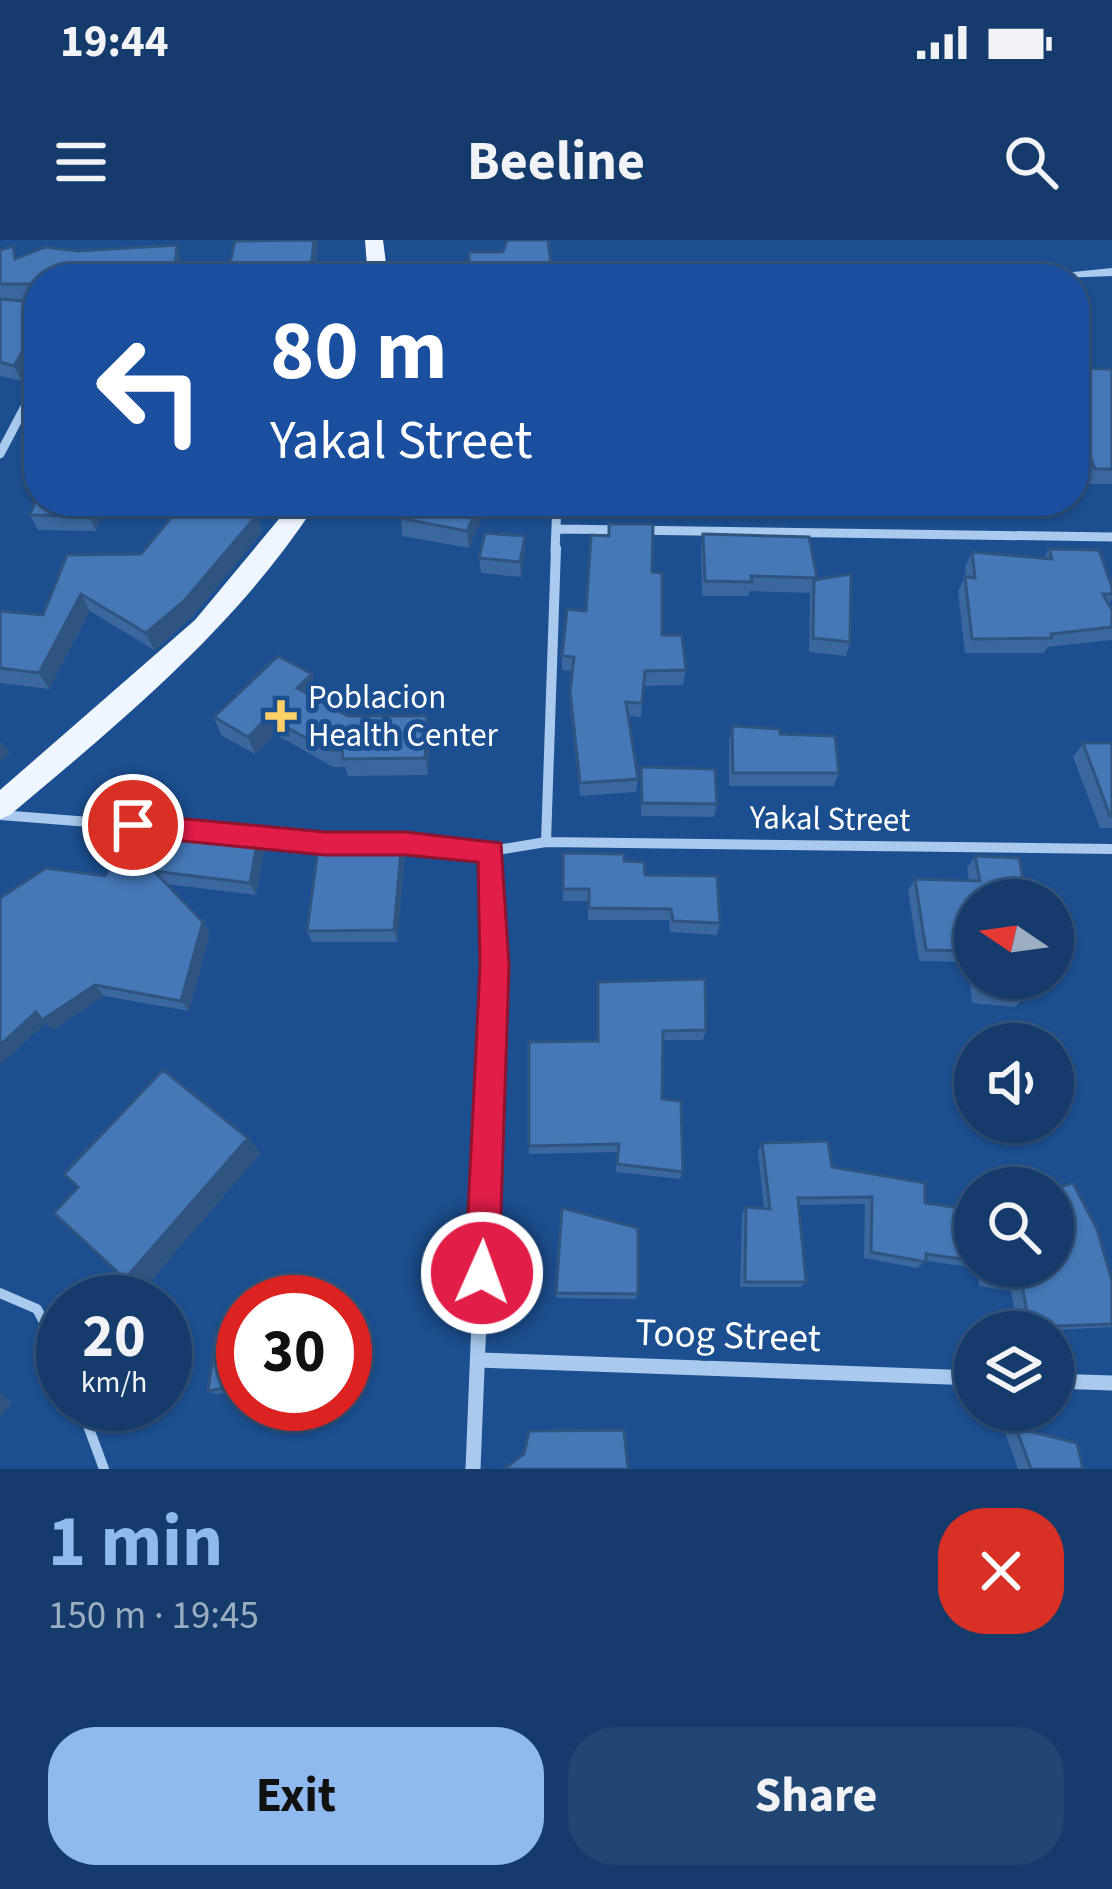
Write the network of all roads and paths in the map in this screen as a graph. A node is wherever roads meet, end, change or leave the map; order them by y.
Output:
1 (24, 408) edge
2 (0, 454) edge
3 (294, 516) edge
4 (558, 516) edge
5 (559, 530) junction
6 (1112, 537) edge
7 (0, 811) edge
8 (178, 828) edge
9 (222, 832) edge
10 (547, 842) junction
11 (345, 844) edge
12 (365, 844) edge
13 (1112, 849) edge
14 (491, 851) junction
15 (0, 1293) edge
16 (36, 1309) edge
17 (479, 1360) junction
18 (954, 1377) edge
19 (1074, 1382) edge
20 (1112, 1383) edge
21 (90, 1431) edge
22 (104, 1469) edge
23 (473, 1469) edge

1 - 2 street
3 - 7 main road
4 - 5 street
5 - 6 street
5 - 10 street
7 - 8 street
9 - 11 street
10 - 13 street, Yakal Street
10 - 14 street, Yakal Street
12 - 14 street
14 - 17 street
15 - 16 lane
17 - 18 street, Toog Street
17 - 23 street
19 - 20 street
21 - 22 lane

